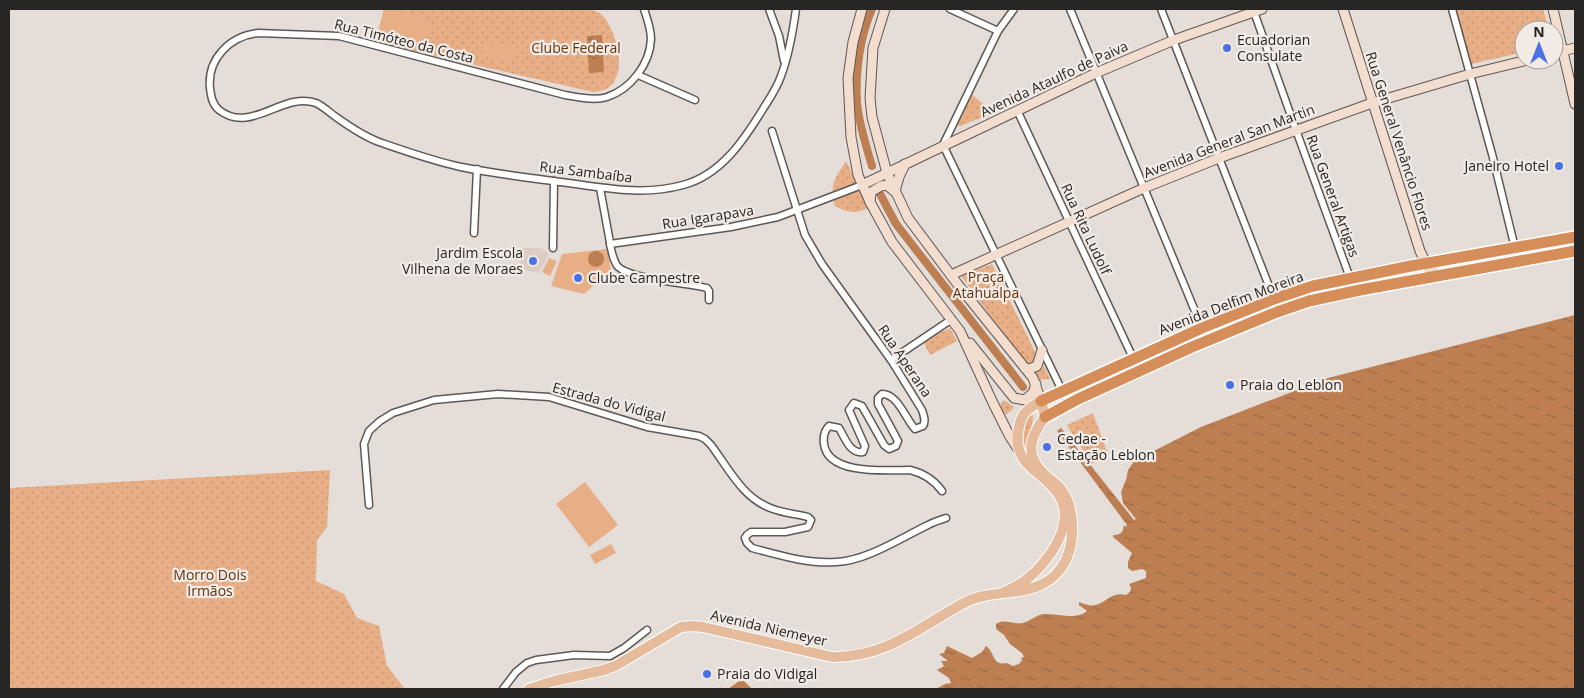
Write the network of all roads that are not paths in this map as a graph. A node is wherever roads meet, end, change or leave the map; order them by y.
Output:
1 (644, 9) edge
2 (770, 9) edge
3 (796, 9) edge
4 (862, 9) edge
5 (885, 9) edge
6 (950, 9) edge
7 (1014, 9) edge
8 (1070, 9) edge
9 (1161, 9) edge
10 (1343, 9) edge
11 (1452, 9) edge
12 (1257, 10) edge
13 (998, 31) junction
14 (1174, 40) junction
15 (1575, 48) edge
16 (1564, 51) joint
17 (1514, 63) edge
18 (785, 65) junction
19 (1096, 73) junction
20 (1470, 74) junction
21 (638, 75) junction
22 (695, 100) dead end
23 (1372, 103) junction
24 (1575, 104) edge
25 (1017, 110) junction
26 (772, 130) dead end
27 (1296, 130) junction
28 (943, 146) junction
29 (1219, 158) junction
30 (905, 164) junction
31 (477, 170) junction
32 (887, 173) junction
33 (554, 181) junction
34 (862, 185) junction
35 (600, 188) junction
36 (1144, 188) junction
37 (895, 192) junction
38 (870, 202) junction
39 (796, 211) junction
40 (1070, 221) junction
41 (474, 233) dead end
42 (1575, 237) edge
43 (610, 244) junction
44 (1575, 244) edge
45 (553, 248) dead end
46 (1515, 248) junction
47 (1575, 251) edge
48 (996, 255) junction
49 (1545, 256) junction
50 (1425, 264) junction
51 (951, 275) junction
52 (1439, 275) junction
53 (1350, 278) junction
54 (1274, 299) junction
55 (709, 300) dead end
56 (952, 319) junction
57 (1202, 328) junction
58 (960, 331) junction
59 (1042, 350) junction
60 (1133, 358) junction
61 (891, 360) junction
62 (1025, 368) junction
63 (1036, 384) junction
64 (1062, 391) junction
65 (1041, 401) junction
66 (1068, 404) junction
67 (1045, 417) junction
68 (1018, 450) junction
69 (942, 491) dead end
70 (369, 505) dead end
71 (946, 518) dead end
72 (1043, 564) junction
73 (1055, 577) junction
74 (1002, 593) junction
75 (647, 630) dead end
76 (503, 689) edge
77 (528, 689) edge

1 - 21 street, Rua Timóteo da Costa
2 - 18 street
3 - 18 street, Rua Sambaíba
4 - 34 main road
5 - 32 main road
6 - 13 street
7 - 13 street
8 - 19 street
9 - 14 street
10 - 23 main road, Rua General Venâncio Flores
11 - 20 street
12 - 14 main road, Avenida Ataulfo de Paiva
12 - 27 street, Rua General Artigas
13 - 28 street
14 - 19 main road, Avenida Ataulfo de Paiva
14 - 29 street
15 - 16 main road
16 - 24 main road
17 - 20 main road, Avenida General San Martin
18 - 35 street, Rua Sambaíba
19 - 25 main road, Avenida Ataulfo de Paiva
19 - 36 street
20 - 23 main road, Avenida General San Martin
20 - 46 street
21 - 22 street
21 - 31 street, Rua Timóteo da Costa
23 - 27 main road, Avenida General San Martin
23 - 50 main road, Rua General Venâncio Flores
25 - 28 main road, Avenida Ataulfo de Paiva
25 - 40 street, Rua Rita Ludolf
26 - 39 street, Rua Aperana
27 - 29 main road, Avenida General San Martin
27 - 53 street, Rua General Artigas
28 - 30 main road, Avenida Ataulfo de Paiva
28 - 48 street
29 - 36 main road, Avenida General San Martin
29 - 54 street
30 - 32 main road, Avenida Ataulfo de Paiva
30 - 37 main road
31 - 33 street, Rua Sambaíba
31 - 41 street
32 - 34 main road, Avenida Ataulfo de Paiva
32 - 37 main road
33 - 35 street, Rua Sambaíba
33 - 45 street
34 - 38 main road
34 - 39 street, Rua Igarapava
35 - 43 street
36 - 40 main road, Avenida General San Martin
36 - 57 street
37 - 38 main road
37 - 51 main road
38 - 56 main road
39 - 43 street, Rua Igarapava
39 - 61 street, Rua Aperana
40 - 48 main road, Avenida General San Martin
40 - 60 street, Rua Rita Ludolf
42 - 46 highway, Avenida Delfim Moreira
43 - 55 street
44 - 49 highway
46 - 50 highway, Avenida Delfim Moreira
47 - 49 highway, Avenida Delfim Moreira
48 - 51 main road, Avenida General San Martin
48 - 59 street
49 - 52 highway, Avenida Delfim Moreira
50 - 52 main road
50 - 53 highway, Avenida Delfim Moreira
51 - 62 main road
52 - 66 highway, Avenida Delfim Moreira
53 - 54 highway, Avenida Delfim Moreira
54 - 57 highway, Avenida Delfim Moreira
56 - 58 main road
56 - 61 street
57 - 60 highway, Avenida Delfim Moreira
58 - 63 main road
58 - 68 main road
59 - 62 main road
59 - 64 street
60 - 64 highway, Avenida Delfim Moreira
61 - 69 street, Rua Aperana
62 - 63 main road
63 - 65 main road
64 - 65 highway, Avenida Delfim Moreira
64 - 66 street
65 - 67 main road
65 - 68 main road, Avenida Delfim Moreira
66 - 67 highway, Avenida Delfim Moreira
67 - 73 main road
68 - 72 main road, Avenida Niemeyer
70 - 71 street, Estrada do Vidigal
72 - 73 main road
72 - 74 main road, Avenida Niemeyer
73 - 74 main road, Avenida Niemeyer
74 - 77 main road, Avenida Niemeyer
75 - 76 street

